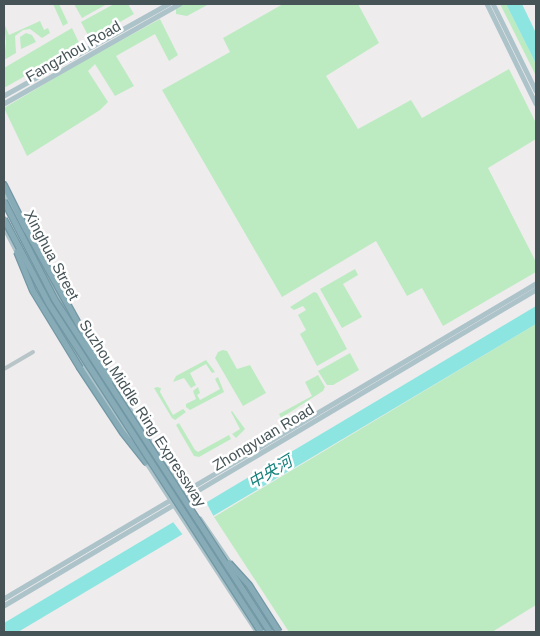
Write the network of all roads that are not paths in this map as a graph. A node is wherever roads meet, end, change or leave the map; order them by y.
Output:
1 (180, 4) edge
2 (486, 4) edge
3 (493, 4) edge
4 (164, 6) edge
5 (536, 91) edge
6 (4, 96) edge
7 (4, 104) edge
8 (536, 104) edge
9 (4, 185) edge
10 (4, 191) edge
11 (4, 201) edge
12 (4, 219) edge
13 (4, 226) edge
14 (13, 238) junction
15 (536, 284) edge
16 (536, 290) edge
17 (33, 352) dead end
18 (4, 368) edge
19 (119, 399) junction
20 (146, 462) junction
21 (185, 495) junction
22 (173, 502) junction
23 (218, 551) junction
24 (4, 599) edge
25 (4, 606) edge
26 (257, 632) edge
27 (261, 632) edge
28 (270, 632) edge
29 (275, 632) edge
30 (279, 632) edge

1 - 4 main road, Fangzhou Road
2 - 8 main road
3 - 5 main road
4 - 6 main road, Fangzhou Road
4 - 7 main road, Fangzhou Road
9 - 19 highway, bridge
10 - 21 main road, Xinghua Street
11 - 19 highway, Suzhou Middle Ring Expressway, bridge
12 - 14 highway, Suzhou Middle Ring Expressway, bridge
13 - 20 main road, Xinghua Street
14 - 20 highway, bridge
14 - 27 highway, Suzhou Middle Ring Expressway, bridge
15 - 21 main road, Zhongyuan Road
16 - 21 main road, Zhongyuan Road
17 - 18 street
19 - 23 highway, Suzhou Middle Ring Expressway, bridge
20 - 22 main road, Xinghua Street
21 - 22 main road, Zhongyuan Road
21 - 29 main road, Xinghua Street, bridge
22 - 24 main road, Zhongyuan Road
22 - 25 main road, Zhongyuan Road
22 - 26 main road, Xinghua Street, bridge
23 - 28 highway, Suzhou Middle Ring Expressway, bridge
23 - 30 highway, bridge

